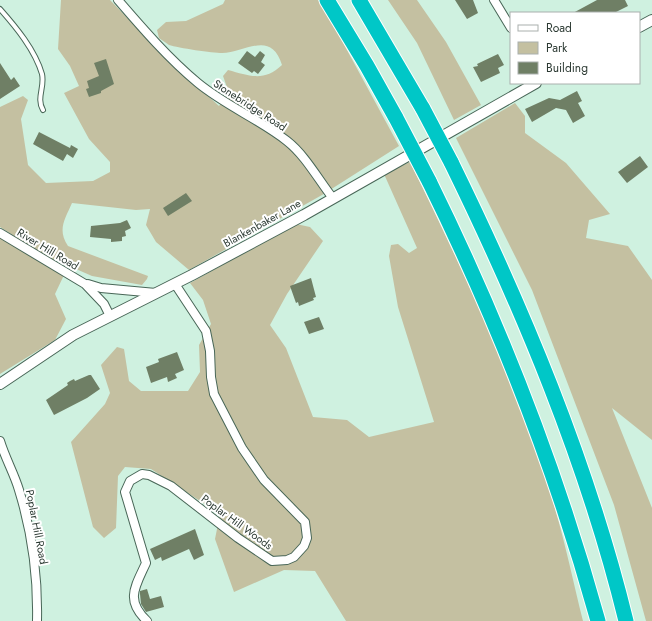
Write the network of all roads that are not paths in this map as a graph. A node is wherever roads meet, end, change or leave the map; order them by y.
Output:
1 (118, 0) edge
2 (327, 0) edge
3 (359, 0) edge
4 (494, 0) edge
5 (0, 9) edge
6 (652, 20) edge
7 (510, 26) edge
8 (640, 26) edge
9 (534, 84) edge
10 (43, 110) dead end
11 (332, 197) junction
12 (0, 233) edge
13 (85, 284) junction
14 (175, 284) junction
15 (156, 293) junction
16 (110, 316) junction
17 (0, 384) edge
18 (0, 441) edge
19 (37, 621) edge
20 (148, 621) edge
21 (598, 621) edge
22 (626, 621) edge

1 - 11 street, Stonebridge Road
2 - 21 highway, bridge
3 - 22 highway, bridge
4 - 7 street
5 - 10 lane
6 - 8 street
9 - 11 street, Blankenbaker Lane
11 - 14 street, Blankenbaker Lane
12 - 13 street, River Hill Road
13 - 15 street, River Hill Road
13 - 16 street, River Hill Road
14 - 15 street, Blankenbaker Lane
14 - 20 street, Poplar Hill Woods
15 - 16 street, Blankenbaker Lane
16 - 17 street, Blankenbaker Lane
18 - 19 street, Poplar Hill Road

